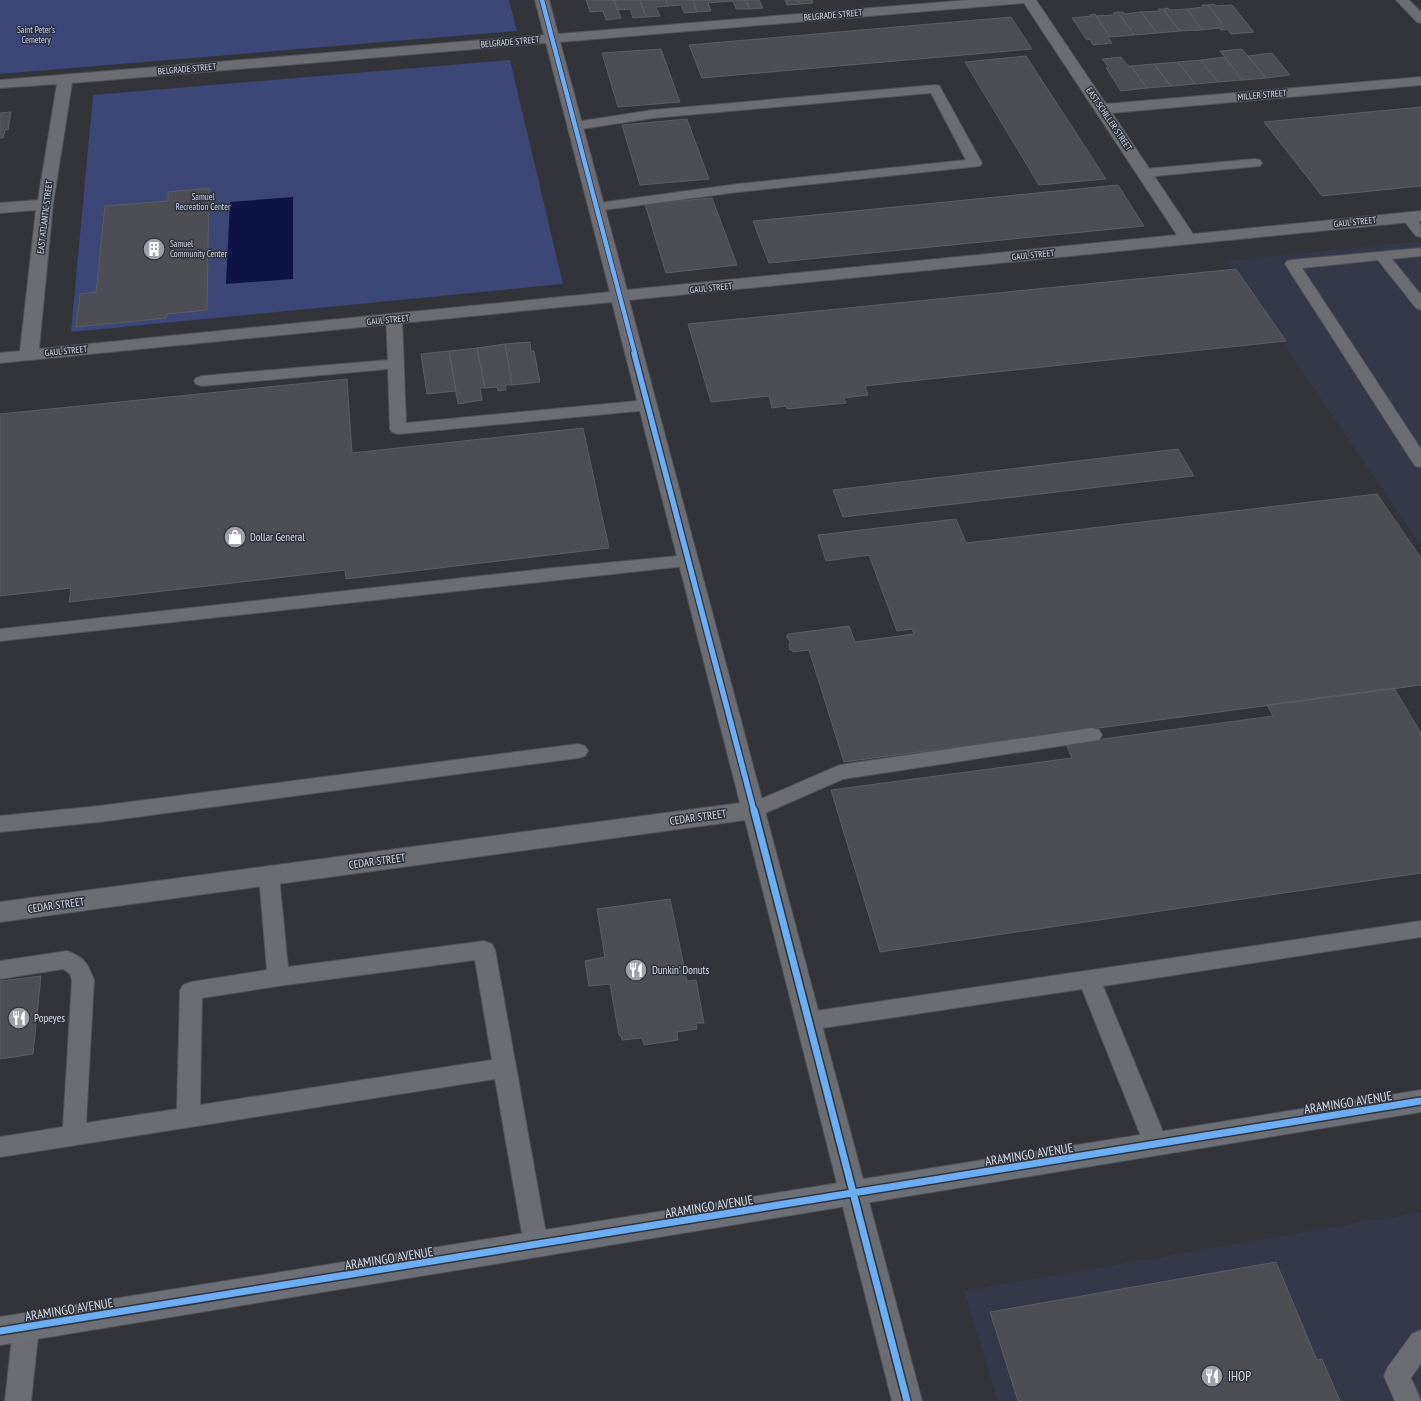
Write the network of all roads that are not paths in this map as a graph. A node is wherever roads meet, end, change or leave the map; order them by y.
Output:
1 (542, 0) edge
2 (1020, 0) edge
3 (1029, 0) edge
4 (1402, 0) edge
5 (1421, 19) edge
6 (552, 38) junction
7 (65, 79) junction
8 (1421, 81) edge
9 (0, 84) edge
10 (1103, 109) junction
11 (575, 126) junction
12 (1255, 164) dead end
13 (1145, 173) junction
14 (46, 204) junction
15 (596, 207) junction
16 (0, 208) edge
17 (1415, 216) edge
18 (1421, 233) edge
19 (1188, 239) junction
20 (1421, 252) edge
21 (1382, 256) junction
22 (620, 297) junction
23 (1421, 305) edge
24 (394, 319) junction
25 (30, 355) junction
26 (0, 358) edge
27 (395, 364) junction
28 (202, 381) dead end
29 (648, 405) junction
30 (1421, 462) edge
31 (689, 561) junction
32 (0, 635) edge
33 (1092, 735) dead end
34 (578, 751) dead end
35 (754, 810) junction
36 (0, 824) edge
37 (269, 876) junction
38 (0, 912) edge
39 (1421, 929) edge
40 (0, 970) edge
41 (278, 977) junction
42 (1089, 979) junction
43 (810, 1021) junction
44 (505, 1068) junction
45 (1421, 1101) edge
46 (188, 1117) junction
47 (74, 1135) junction
48 (1156, 1144) junction
49 (0, 1147) edge
50 (854, 1194) junction
51 (536, 1245) junction
52 (13, 1329) edge
53 (1421, 1342) edge
54 (18, 1401) edge
55 (907, 1401) edge
56 (1408, 1401) edge

1 - 6 street
2 - 6 street, BELGRADE STREET
3 - 10 street, EAST SCHILLER STREET
4 - 5 lane
6 - 7 street, BELGRADE STREET
6 - 11 street
7 - 9 street, BELGRADE STREET
7 - 14 street, EAST ATLANTIC STREET
8 - 10 street, MILLER STREET
10 - 13 street, EAST SCHILLER STREET
11 - 15 street
11 - 15 lane
12 - 13 lane
13 - 19 street, EAST SCHILLER STREET
14 - 16 street
14 - 25 street, EAST ATLANTIC STREET
15 - 22 street
17 - 18 lane
17 - 19 street, GAUL STREET
19 - 22 street, GAUL STREET
20 - 21 lane
21 - 23 lane
21 - 30 lane
22 - 24 street, GAUL STREET
22 - 29 street
24 - 25 street, GAUL STREET
24 - 27 lane
25 - 26 street, GAUL STREET
27 - 28 lane
27 - 29 lane
29 - 31 street
31 - 32 lane
31 - 35 street
33 - 35 lane
34 - 36 lane
35 - 37 street, CEDAR STREET
35 - 43 street
37 - 38 street, CEDAR STREET
37 - 41 lane
39 - 42 lane
40 - 47 lane
41 - 44 lane
41 - 46 lane
42 - 43 lane
42 - 48 lane
43 - 50 street
44 - 46 lane
44 - 51 lane
45 - 48 main road, ARAMINGO AVENUE
46 - 47 lane
47 - 49 lane
48 - 50 main road, ARAMINGO AVENUE
50 - 51 main road, ARAMINGO AVENUE
50 - 55 street
51 - 52 main road, ARAMINGO AVENUE
52 - 54 lane
53 - 56 lane

